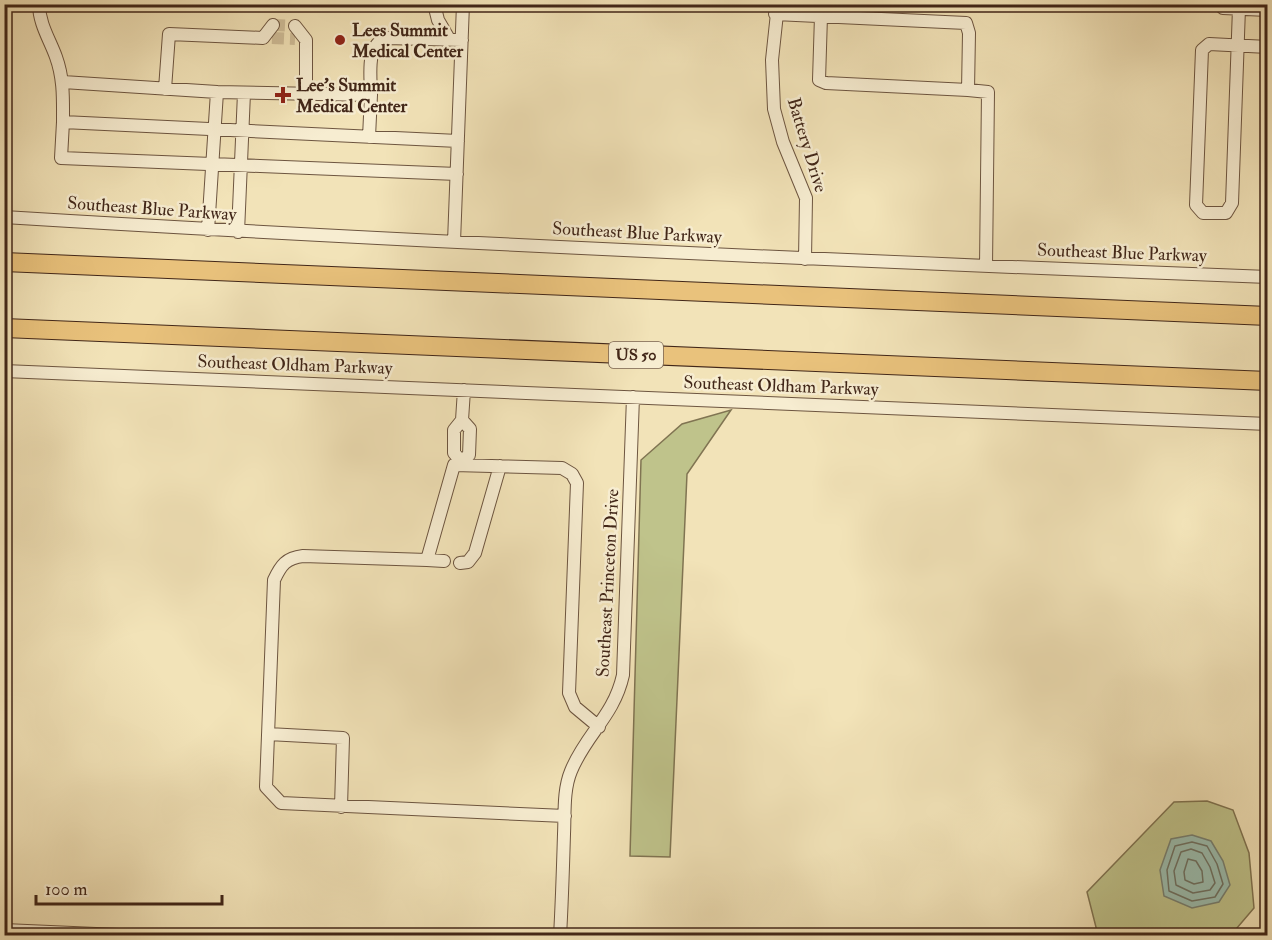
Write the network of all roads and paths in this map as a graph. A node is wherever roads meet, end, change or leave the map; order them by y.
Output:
1 (39, 4) edge
2 (435, 4) edge
3 (463, 4) edge
4 (1219, 4) edge
5 (1239, 8) junction
6 (777, 9) edge
7 (1268, 10) edge
8 (821, 16) junction
9 (269, 34) tunnel mouth
10 (299, 35) dead end
11 (456, 40) junction
12 (1237, 45) junction
13 (1268, 47) edge
14 (63, 82) junction
15 (165, 89) junction
16 (968, 90) junction
17 (217, 92) junction
18 (244, 93) junction
19 (306, 94) junction
20 (371, 95) junction
21 (63, 122) junction
22 (215, 128) junction
23 (242, 130) junction
24 (369, 137) junction
25 (458, 141) junction
26 (213, 166) junction
27 (240, 167) junction
28 (457, 174) junction
29 (4, 217) edge
30 (208, 230) junction
31 (238, 232) junction
32 (454, 242) junction
33 (805, 260) junction
34 (4, 262) edge
35 (986, 266) junction
36 (1268, 277) edge
37 (1268, 316) edge
38 (4, 328) edge
39 (4, 371) edge
40 (1268, 381) edge
41 (464, 390) junction
42 (633, 398) junction
43 (1268, 424) edge
44 (461, 463) junction
45 (500, 466) junction
46 (427, 560) junction
47 (444, 561) dead end
48 (460, 563) dead end
49 (599, 727) junction
50 (268, 734) junction
51 (341, 807) junction
52 (565, 816) junction
53 (10, 932) edge
54 (142, 936) edge
55 (560, 936) edge

1 - 14 street
2 - 11 street
3 - 11 street
4 - 5 street
5 - 7 street
5 - 12 street
6 - 8 street
6 - 33 street, Battery Drive
8 - 16 street
8 - 16 street
9 - 15 street
10 - 19 street
11 - 20 street
11 - 25 street
12 - 12 street
12 - 13 street
14 - 15 street
14 - 21 street
15 - 17 street
16 - 35 street
17 - 18 street
17 - 22 street
18 - 19 street
18 - 23 street
19 - 20 street
20 - 24 street
21 - 22 street
21 - 26 street
22 - 23 street
22 - 26 street
23 - 24 street
23 - 27 street
24 - 25 street
25 - 28 street
26 - 27 street
26 - 30 street
27 - 28 street
27 - 31 street
28 - 32 street
29 - 30 street, Southeast Blue Parkway
30 - 31 street, Southeast Blue Parkway
31 - 32 street, Southeast Blue Parkway
32 - 33 street, Southeast Blue Parkway
33 - 35 street, Southeast Blue Parkway
34 - 37 highway
35 - 36 street, Southeast Blue Parkway
38 - 40 highway, US 50
39 - 41 street, Southeast Oldham Parkway
41 - 42 street, Southeast Oldham Parkway
41 - 44 street
42 - 43 street, Southeast Oldham Parkway
42 - 49 street, Southeast Princeton Drive
44 - 45 street
44 - 46 street
45 - 48 street
45 - 49 street
46 - 47 street
46 - 50 street
49 - 52 street, Southeast Princeton Drive
50 - 51 street
50 - 51 street
51 - 52 street
52 - 55 street, Southeast Princeton Drive
53 - 54 street

